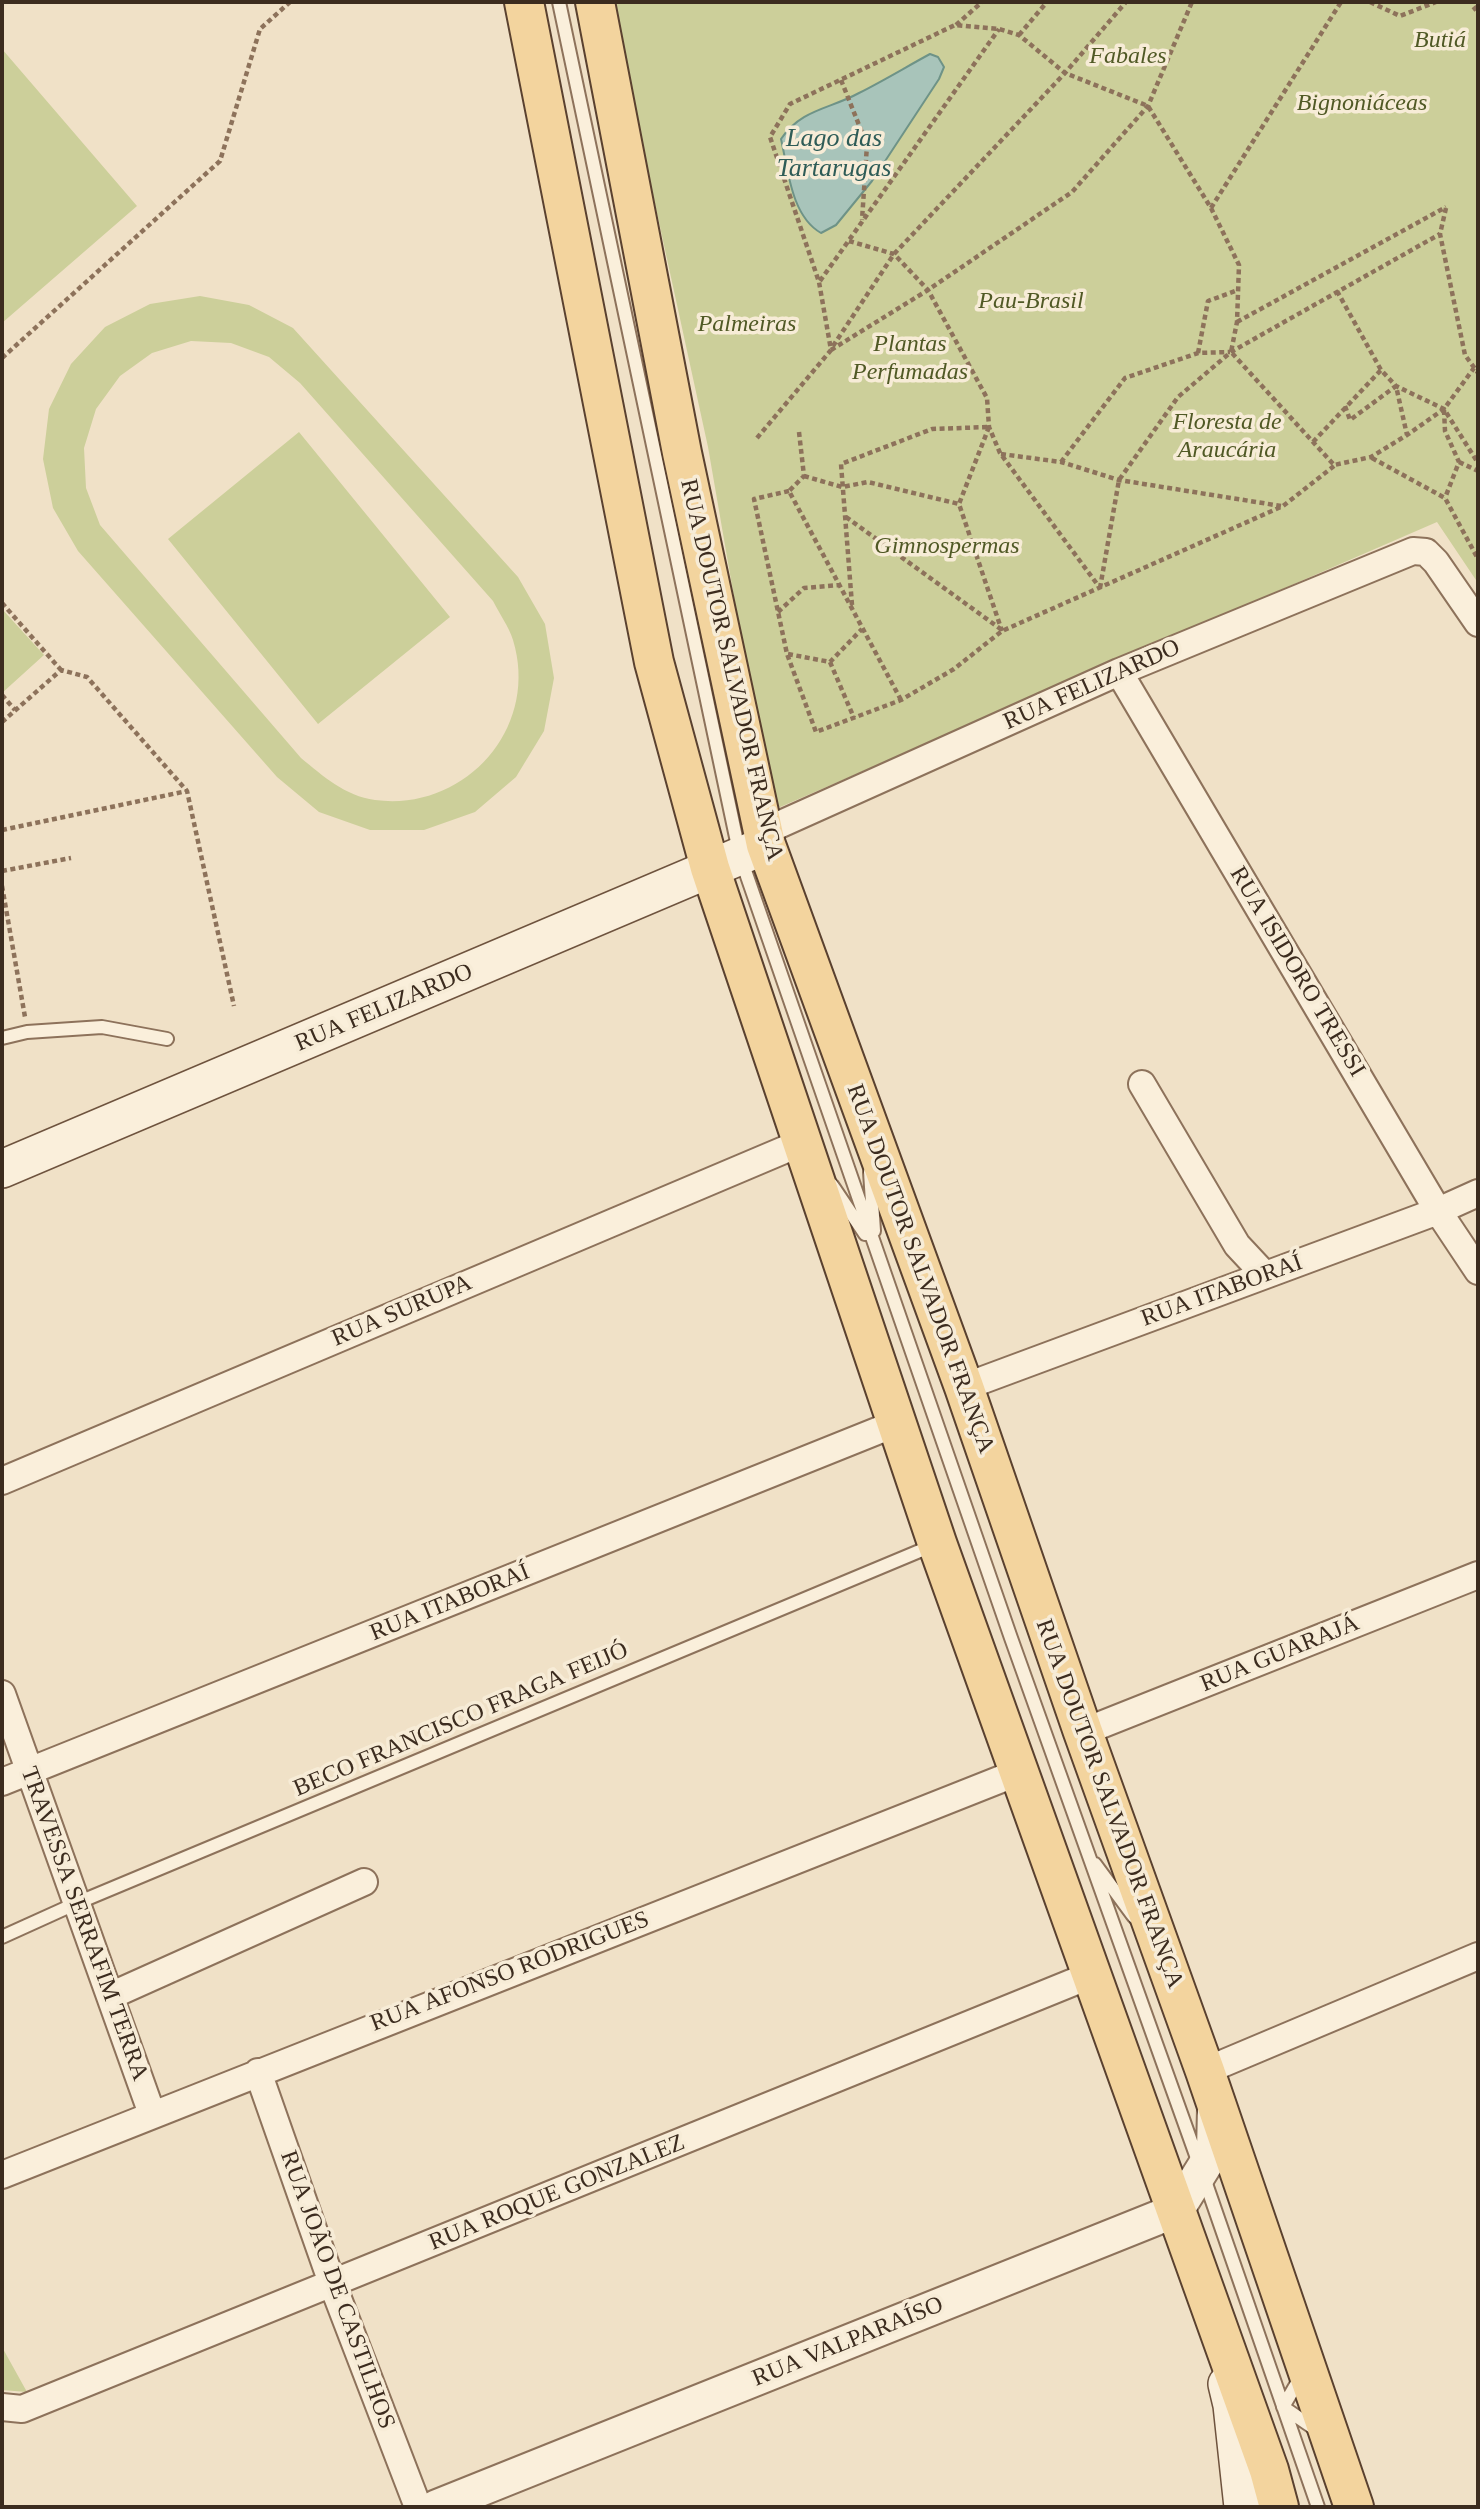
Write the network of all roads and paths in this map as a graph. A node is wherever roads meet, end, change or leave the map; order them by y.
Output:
1 (290, 2) edge
2 (524, 2) edge
3 (559, 2) edge
4 (595, 2) edge
5 (982, 2) edge
6 (1047, 2) edge
7 (1126, 2) edge
8 (1192, 2) edge
9 (1341, 2) edge
10 (1370, 2) edge
11 (1436, 2) edge
12 (1478, 6) edge
13 (1473, 10) dead end
14 (955, 25) junction
15 (999, 29) junction
16 (1019, 35) junction
17 (1065, 73) junction
18 (841, 80) junction
19 (1148, 106) junction
20 (1211, 208) junction
21 (862, 220) junction
22 (1440, 234) junction
23 (849, 242) junction
24 (894, 254) junction
25 (819, 282) junction
26 (928, 290) junction
27 (1238, 290) junction
28 (1337, 291) junction
29 (1237, 322) junction
30 (831, 349) junction
31 (1231, 352) junction
32 (1198, 353) junction
33 (2, 358) edge
34 (1474, 368) junction
35 (1381, 370) junction
36 (1478, 373) edge
37 (1396, 386) junction
38 (1345, 406) junction
39 (1444, 409) junction
40 (989, 426) junction
41 (799, 432) dead end
42 (1407, 435) junction
43 (757, 438) dead end
44 (1313, 442) junction
45 (1000, 453) junction
46 (1371, 457) junction
47 (1061, 462) junction
48 (1459, 462) junction
49 (1478, 463) edge
50 (1334, 466) junction
51 (1478, 471) edge
52 (804, 476) junction
53 (1119, 480) junction
54 (842, 487) junction
55 (789, 491) junction
56 (1445, 498) junction
57 (959, 503) junction
58 (1283, 506) junction
59 (846, 517) junction
60 (1478, 559) edge
61 (840, 585) junction
62 (1100, 589) junction
63 (2, 603) edge
64 (852, 608) junction
65 (778, 612) junction
66 (1478, 624) edge
67 (863, 628) junction
68 (1003, 631) junction
69 (788, 654) junction
70 (830, 663) junction
71 (61, 670) junction
72 (1119, 672) junction
73 (2, 695) edge
74 (901, 700) junction
75 (15, 710) junction
76 (854, 718) junction
77 (2, 722) edge
78 (187, 791) junction
79 (2, 830) edge
80 (745, 850) junction
81 (71, 858) dead end
82 (2, 871) edge
83 (2, 886) edge
84 (234, 1006) dead end
85 (27, 1032) junction
86 (2, 1038) edge
87 (167, 1039) dead end
88 (1142, 1084) dead end
89 (866, 1120) junction
90 (803, 1142) junction
91 (2, 1169) edge
92 (1478, 1193) edge
93 (1438, 1211) junction
94 (876, 1249) junction
95 (1478, 1271) edge
96 (1265, 1275) junction
97 (964, 1387) junction
98 (897, 1423) junction
99 (2, 1481) edge
100 (937, 1543) junction
101 (1478, 1575) edge
102 (2, 1694) edge
103 (1083, 1732) junction
104 (29, 1772) junction
105 (1019, 1772) junction
106 (2, 1782) edge
107 (1087, 1854) junction
108 (365, 1882) dead end
109 (77, 1903) junction
110 (2, 1937) edge
111 (1162, 1954) junction
112 (1478, 1956) edge
113 (1091, 1975) junction
114 (110, 1996) junction
115 (1205, 2071) junction
116 (258, 2072) junction
117 (152, 2114) junction
118 (1225, 2133) junction
119 (1202, 2172) junction
120 (2, 2175) edge
121 (1177, 2210) junction
122 (332, 2283) junction
123 (1205, 2290) junction
124 (1306, 2368) junction
125 (1283, 2407) junction
126 (12, 2408) edge
127 (1330, 2440) junction
128 (418, 2507) edge
129 (436, 2507) edge
130 (1244, 2507) edge
131 (1279, 2507) edge
132 (1318, 2507) edge
133 (1354, 2507) edge

1 - 33 path
2 - 80 main road, RUA DOUTOR SALVADOR FRANÇA
3 - 80 lane
4 - 80 main road, RUA DOUTOR SALVADOR FRANÇA
5 - 14 path
6 - 16 path
7 - 17 path
8 - 19 path
9 - 20 path
10 - 11 path
12 - 13 path
14 - 15 path
14 - 18 path
15 - 16 path
15 - 21 path
16 - 17 path
17 - 19 path
17 - 24 path
18 - 21 path
18 - 25 path
19 - 20 path
19 - 26 path
20 - 27 path
21 - 23 path
22 - 28 path
22 - 29 path
22 - 34 path
23 - 24 path
23 - 25 path
24 - 26 path
24 - 30 path
25 - 30 path
26 - 30 path
26 - 40 path
27 - 29 path
27 - 32 path
28 - 31 path
28 - 35 path
29 - 31 path
30 - 43 path
31 - 32 path
31 - 44 path
31 - 53 path
32 - 47 path
34 - 36 path
34 - 39 path
35 - 37 path
35 - 38 path
37 - 38 path
37 - 39 path
37 - 42 path
38 - 44 path
39 - 42 path
39 - 48 path
39 - 49 path
40 - 45 path
40 - 54 path
40 - 57 path
41 - 52 path
42 - 46 path
44 - 50 path
45 - 47 path
45 - 62 path
46 - 50 path
46 - 56 path
47 - 53 path
48 - 51 path
48 - 56 path
50 - 58 path
52 - 54 path
52 - 55 path
53 - 58 path
53 - 62 path
54 - 57 path
54 - 59 path
55 - 61 path
55 - 65 path
56 - 60 path
57 - 68 path
58 - 62 path
59 - 64 path
59 - 68 path
61 - 64 path
61 - 65 path
62 - 68 path
63 - 71 path
64 - 67 path
65 - 69 path
66 - 72 street, RUA FELIZARDO
67 - 70 path
67 - 74 path
68 - 74 path
69 - 70 path
69 - 76 path
70 - 76 path
71 - 75 path
71 - 78 path
72 - 80 street, RUA FELIZARDO
72 - 93 street, RUA ISIDORO TRESSI
73 - 75 path
74 - 76 path
75 - 77 path
78 - 79 path
78 - 84 path
80 - 89 main road, RUA DOUTOR SALVADOR FRANÇA
80 - 90 main road, RUA DOUTOR SALVADOR FRANÇA
80 - 91 main road, RUA FELIZARDO
80 - 94 lane
81 - 82 path
83 - 85 path
85 - 86 lane
85 - 87 lane
88 - 96 street
89 - 94 lane
89 - 97 main road, RUA DOUTOR SALVADOR FRANÇA
90 - 94 lane
90 - 98 main road, RUA DOUTOR SALVADOR FRANÇA
90 - 99 street, RUA SURUPA
92 - 93 street, RUA ITABORAÍ
93 - 95 street, RUA ISIDORO TRESSI
93 - 96 street, RUA ITABORAÍ
94 - 107 lane
96 - 97 street, RUA ITABORAÍ
97 - 103 main road, RUA DOUTOR SALVADOR FRANÇA
98 - 100 main road, RUA DOUTOR SALVADOR FRANÇA
98 - 104 street, RUA ITABORAÍ
100 - 105 main road, RUA DOUTOR SALVADOR FRANÇA
100 - 109 lane, BECO FRANCISCO FRAGA FEIJÓ
101 - 103 street, RUA GUARAJÁ
102 - 104 street, TRAVESSA SERRAFIM TERRA
103 - 111 main road, RUA DOUTOR SALVADOR FRANÇA
104 - 106 street, RUA ITABORAÍ
104 - 109 street, TRAVESSA SERRAFIM TERRA
105 - 113 main road, RUA DOUTOR SALVADOR FRANÇA
105 - 116 street, RUA AFONSO RODRIGUES
107 - 111 lane
107 - 119 lane
108 - 114 street
109 - 110 lane, BECO FRANCISCO FRAGA FEIJÓ
109 - 114 street, TRAVESSA SERRAFIM TERRA
111 - 115 main road, RUA DOUTOR SALVADOR FRANÇA
112 - 115 street
113 - 121 main road, RUA DOUTOR SALVADOR FRANÇA
113 - 122 street, RUA ROQUE GONZALEZ
114 - 117 street, TRAVESSA SERRAFIM TERRA
115 - 118 main road, RUA DOUTOR SALVADOR FRANÇA
115 - 119 lane
116 - 117 street, RUA AFONSO RODRIGUES
116 - 122 street, RUA JOÃO DE CASTILHOS
117 - 120 street, RUA AFONSO RODRIGUES
118 - 119 street
118 - 124 main road, RUA DOUTOR SALVADOR FRANÇA
119 - 121 street
119 - 125 lane
121 - 123 main road, RUA DOUTOR SALVADOR FRANÇA
121 - 129 street, RUA VALPARAÍSO
122 - 126 street, RUA ROQUE GONZALEZ
122 - 128 street, RUA JOÃO DE CASTILHOS
123 - 130 main road, RUA DOUTOR SALVADOR FRANÇA
123 - 131 main road, RUA DOUTOR SALVADOR FRANÇA
124 - 125 lane
124 - 127 main road, RUA DOUTOR SALVADOR FRANÇA
125 - 127 lane
125 - 132 lane
127 - 133 main road, RUA DOUTOR SALVADOR FRANÇA

